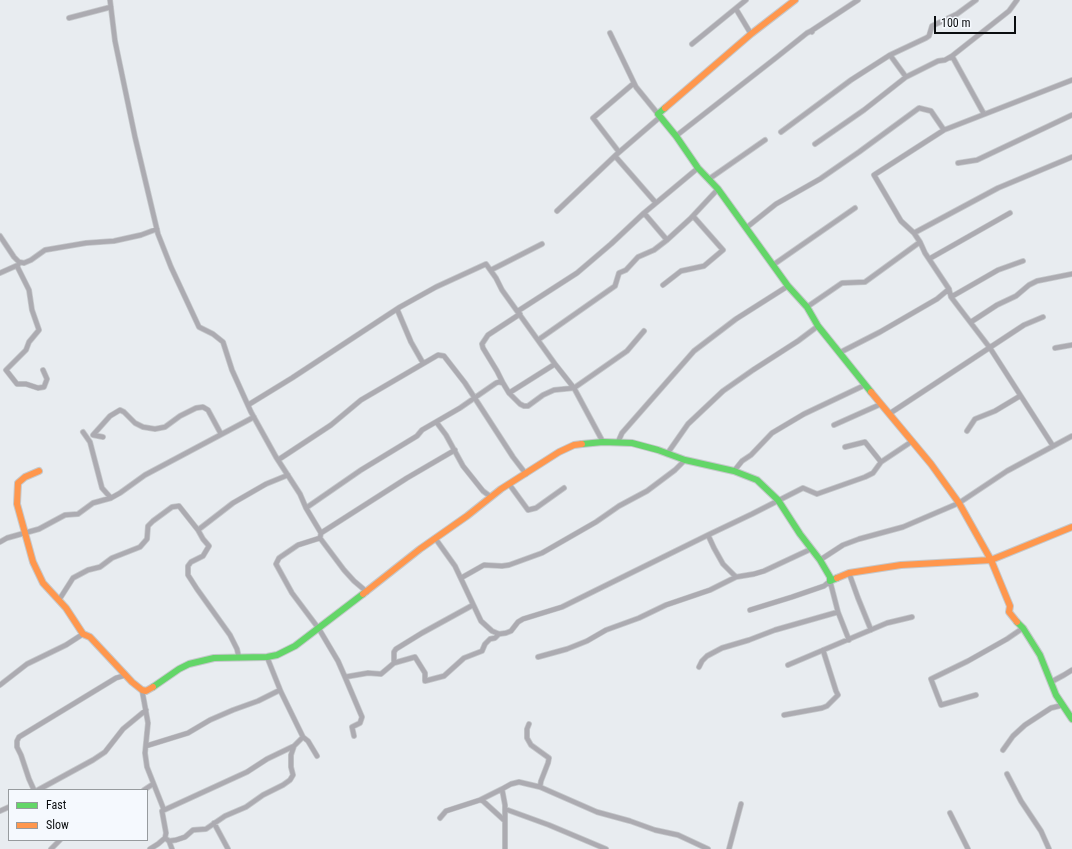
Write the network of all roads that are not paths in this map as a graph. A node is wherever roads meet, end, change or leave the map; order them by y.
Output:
1 (110, 0) edge
2 (746, 0) edge
3 (794, 0) edge
4 (858, 0) edge
5 (976, 0) edge
6 (1018, 0) edge
7 (111, 7) junction
8 (736, 9) junction
9 (69, 18) dead end
10 (610, 33) dead end
11 (751, 34) junction
12 (692, 44) dead end
13 (890, 55) junction
14 (952, 56) junction
15 (906, 77) junction
16 (1072, 80) edge
17 (634, 83) junction
18 (984, 114) junction
19 (659, 115) junction
20 (1072, 115) edge
21 (944, 130) junction
22 (781, 132) dead end
23 (676, 136) junction
24 (765, 140) dead end
25 (815, 144) dead end
26 (619, 152) junction
27 (615, 156) junction
28 (1072, 157) edge
29 (958, 163) dead end
30 (698, 168) junction
31 (709, 179) junction
32 (718, 189) junction
33 (656, 203) junction
34 (855, 208) dead end
35 (557, 211) dead end
36 (644, 213) junction
37 (1010, 213) dead end
38 (693, 216) junction
39 (746, 228) junction
40 (157, 229) junction
41 (914, 233) junction
42 (0, 236) edge
43 (667, 240) junction
44 (920, 242) junction
45 (542, 244) dead end
46 (929, 259) junction
47 (1023, 261) dead end
48 (24, 263) junction
49 (773, 265) junction
50 (17, 266) junction
51 (491, 270) junction
52 (0, 273) edge
53 (1072, 274) edge
54 (663, 285) dead end
55 (788, 286) junction
56 (949, 289) junction
57 (951, 297) junction
58 (807, 307) junction
59 (397, 309) junction
60 (519, 312) junction
61 (1043, 318) dead end
62 (971, 322) junction
63 (818, 326) junction
64 (644, 331) dead end
65 (538, 340) junction
66 (1072, 345) edge
67 (990, 348) junction
68 (1055, 348) dead end
69 (839, 353) junction
70 (423, 363) junction
71 (555, 364) junction
72 (43, 370) dead end
73 (503, 383) junction
74 (865, 385) junction
75 (574, 388) junction
76 (509, 393) junction
77 (1020, 396) junction
78 (475, 397) junction
79 (248, 404) junction
80 (881, 404) junction
81 (889, 414) junction
82 (254, 417) junction
83 (437, 423) junction
84 (834, 425) dead end
85 (967, 431) dead end
86 (83, 432) dead end
87 (221, 434) junction
88 (1072, 436) edge
89 (103, 437) dead end
90 (603, 442) junction
91 (618, 442) junction
92 (911, 442) junction
93 (1052, 446) junction
94 (845, 447) dead end
95 (454, 450) junction
96 (667, 454) junction
97 (278, 460) junction
98 (685, 460) junction
99 (880, 462) junction
100 (39, 471) dead end
101 (734, 471) junction
102 (526, 474) junction
103 (288, 475) junction
104 (510, 484) junction
105 (564, 488) dead end
106 (491, 497) junction
107 (110, 498) junction
108 (778, 500) junction
109 (959, 503) junction
110 (306, 508) junction
111 (1072, 527) edge
112 (198, 530) junction
113 (26, 532) junction
114 (320, 535) junction
115 (708, 535) junction
116 (435, 538) junction
117 (0, 542) edge
118 (811, 549) junction
119 (820, 560) junction
120 (991, 560) junction
121 (849, 573) junction
122 (736, 577) junction
123 (461, 578) junction
124 (830, 581) junction
125 (367, 592) junction
126 (59, 600) junction
127 (473, 605) junction
128 (750, 610) dead end
129 (838, 612) junction
130 (912, 617) dead end
131 (1023, 628) junction
132 (319, 629) junction
133 (871, 630) junction
134 (83, 634) junction
135 (499, 634) junction
136 (849, 640) junction
137 (823, 650) junction
138 (267, 657) junction
139 (538, 657) dead end
140 (239, 658) junction
141 (394, 663) junction
142 (788, 665) dead end
143 (699, 667) dead end
144 (1072, 670) edge
145 (126, 675) junction
146 (345, 677) junction
147 (1051, 682) junction
148 (0, 685) edge
149 (142, 690) junction
150 (280, 690) junction
151 (976, 695) dead end
152 (1063, 705) junction
153 (146, 710) junction
154 (784, 715) dead end
155 (1072, 719) edge
156 (529, 724) dead end
157 (354, 736) dead end
158 (303, 737) junction
159 (146, 746) junction
160 (294, 746) junction
161 (1003, 750) dead end
162 (317, 756) dead end
163 (1007, 774) dead end
164 (153, 784) junction
165 (540, 787) junction
166 (34, 789) edge
167 (40, 789) edge
168 (146, 789) edge
169 (502, 790) junction
170 (480, 800) junction
171 (741, 804) dead end
172 (505, 809) junction
173 (164, 810) junction
174 (950, 813) dead end
175 (440, 818) dead end
176 (505, 821) junction
177 (214, 824) junction
178 (167, 839) junction
179 (59, 841) edge
180 (51, 849) edge
181 (150, 849) edge
182 (172, 849) edge
183 (228, 849) edge
184 (505, 849) edge
185 (606, 849) edge
186 (708, 849) edge
187 (729, 849) edge
188 (968, 849) edge
189 (1049, 849) edge

1 - 7 street
2 - 8 street
3 - 11 street
4 - 23 street
5 - 13 street
6 - 14 street
7 - 9 street
7 - 40 street
8 - 11 street
8 - 12 street
10 - 17 street
11 - 19 street
13 - 15 street
13 - 22 street
14 - 15 street
14 - 18 street
15 - 25 street
16 - 18 street
17 - 19 street
17 - 26 street
18 - 21 street
19 - 23 street
19 - 26 street
20 - 29 street
21 - 39 street
21 - 41 street
23 - 30 street
24 - 31 street
26 - 27 street
27 - 33 street
27 - 35 street
28 - 41 street
30 - 31 street
30 - 33 street
31 - 32 street
32 - 38 street
32 - 39 street
33 - 36 street
34 - 49 street
36 - 43 street
36 - 60 street
37 - 46 street
38 - 43 street
38 - 54 street
39 - 49 street
40 - 48 street
40 - 79 street
41 - 44 street
42 - 48 street
43 - 65 street
44 - 46 street
44 - 58 street
45 - 51 street
46 - 56 street
47 - 57 street
48 - 50 street
49 - 55 street
50 - 52 street
50 - 72 street
51 - 59 street
51 - 60 street
53 - 62 street
55 - 58 street
55 - 91 street
56 - 57 street
56 - 69 street
57 - 62 street
58 - 63 street
59 - 70 street
59 - 79 street
60 - 65 street
60 - 73 street
61 - 67 street
62 - 67 street
63 - 69 street
63 - 96 street
64 - 75 street
65 - 71 street
66 - 68 street
67 - 77 street
67 - 81 street
69 - 74 street
70 - 78 street
70 - 97 street
71 - 75 street
71 - 76 street
73 - 76 street
73 - 78 street
74 - 80 street
74 - 101 street
75 - 76 street
75 - 90 street
77 - 85 street
77 - 93 street
78 - 83 street
78 - 102 street
79 - 82 street
80 - 81 street
80 - 84 street
81 - 92 street
82 - 87 street
82 - 97 street
83 - 95 street
83 - 110 street
86 - 107 street
87 - 89 street
87 - 107 street
88 - 93 street
90 - 91 street
90 - 102 street
91 - 96 street
92 - 99 street
92 - 109 street
93 - 109 street
94 - 99 street
95 - 106 street
95 - 114 street
96 - 98 street
97 - 103 street
98 - 101 street
98 - 123 street
99 - 108 street
100 - 113 street
101 - 108 street
102 - 104 street
103 - 110 street
103 - 112 street
104 - 105 street
104 - 106 street
106 - 116 street
107 - 113 street
108 - 115 street
108 - 118 street
109 - 119 street
109 - 120 street
110 - 114 street
111 - 120 street
112 - 126 street
112 - 140 street
113 - 117 street
113 - 126 street
114 - 125 street
114 - 132 street
115 - 122 street
115 - 135 street
116 - 123 street
116 - 125 street
118 - 119 street
118 - 122 street
119 - 124 street
120 - 121 street
120 - 131 street
121 - 124 street
121 - 133 street
122 - 139 street
123 - 127 street
124 - 128 street
124 - 129 street
125 - 132 street
126 - 134 street
127 - 135 street
127 - 141 street
129 - 136 street
129 - 143 street
130 - 133 street
131 - 147 street
131 - 151 street
132 - 138 street
132 - 146 street
133 - 136 street
134 - 145 street
134 - 148 street
135 - 141 street
136 - 137 street
137 - 142 street
137 - 154 street
138 - 140 street
138 - 150 street
140 - 149 street
141 - 146 street
144 - 147 street
145 - 149 street
145 - 166 street
146 - 157 street
147 - 152 street
149 - 153 street
150 - 158 street
150 - 159 street
152 - 155 street
152 - 161 street
153 - 159 street
153 - 167 street
156 - 165 street
158 - 160 street
158 - 162 street
159 - 164 street
160 - 173 street
160 - 177 street
163 - 189 street
164 - 168 street
164 - 173 street
165 - 169 street
165 - 186 street
169 - 170 street
169 - 172 street
170 - 175 street
170 - 176 street
171 - 187 street
172 - 176 street
172 - 185 street
173 - 178 street
174 - 188 street
176 - 184 street
177 - 178 street
177 - 183 street
178 - 181 street
178 - 182 street
179 - 180 street

